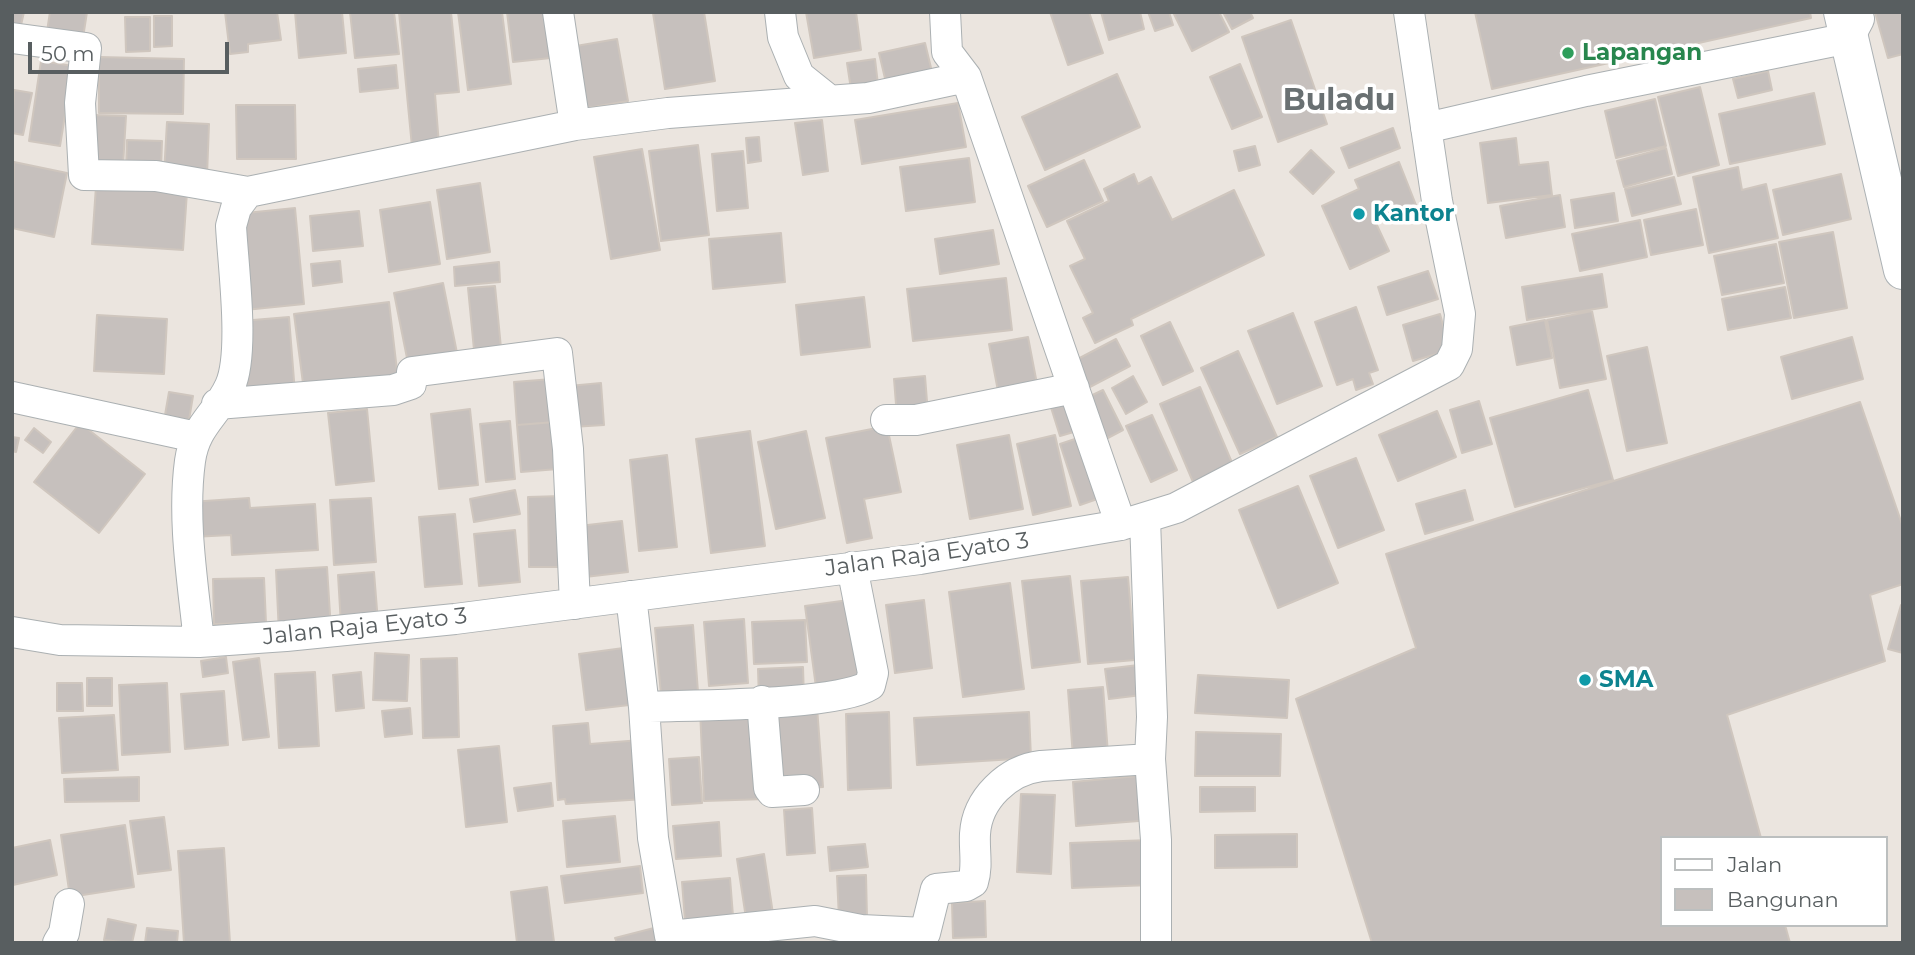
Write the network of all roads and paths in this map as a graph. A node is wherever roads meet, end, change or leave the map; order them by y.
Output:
1 (558, 12) edge
2 (780, 12) edge
3 (945, 12) edge
4 (1409, 12) edge
5 (1851, 21) edge
6 (12, 38) edge
7 (966, 78) junction
8 (830, 100) junction
9 (575, 125) junction
10 (1426, 128) junction
11 (248, 192) junction
12 (1903, 270) edge
13 (1074, 388) junction
14 (12, 397) edge
15 (216, 404) junction
16 (886, 420) dead end
17 (196, 438) junction
18 (1133, 522) junction
19 (852, 567) junction
20 (631, 596) junction
21 (575, 604) junction
22 (12, 632) edge
23 (199, 642) junction
24 (762, 701) junction
25 (644, 707) junction
26 (1150, 758) junction
27 (804, 790) dead end
28 (68, 904) dead end
29 (674, 940) edge
30 (1156, 942) edge
31 (58, 943) edge

1 - 9 street
2 - 8 street
3 - 7 street
4 - 10 street, Jalan Raja Eyato 3
5 - 10 street
5 - 12 street
6 - 11 street
7 - 8 street
7 - 13 street
8 - 9 street
9 - 11 street
10 - 18 street, Jalan Raja Eyato 3
11 - 15 street
13 - 16 street
13 - 18 street
14 - 17 street
15 - 17 street
15 - 21 street
17 - 23 street
18 - 19 street, Jalan Raja Eyato 3
18 - 26 street
19 - 20 street, Jalan Raja Eyato 3
19 - 24 street
20 - 21 street, Jalan Raja Eyato 3
20 - 25 street
21 - 23 street, Jalan Raja Eyato 3
22 - 23 street, Jalan Raja Eyato 3
24 - 25 street
24 - 27 street
25 - 29 street
26 - 29 street
26 - 30 street
28 - 31 street

